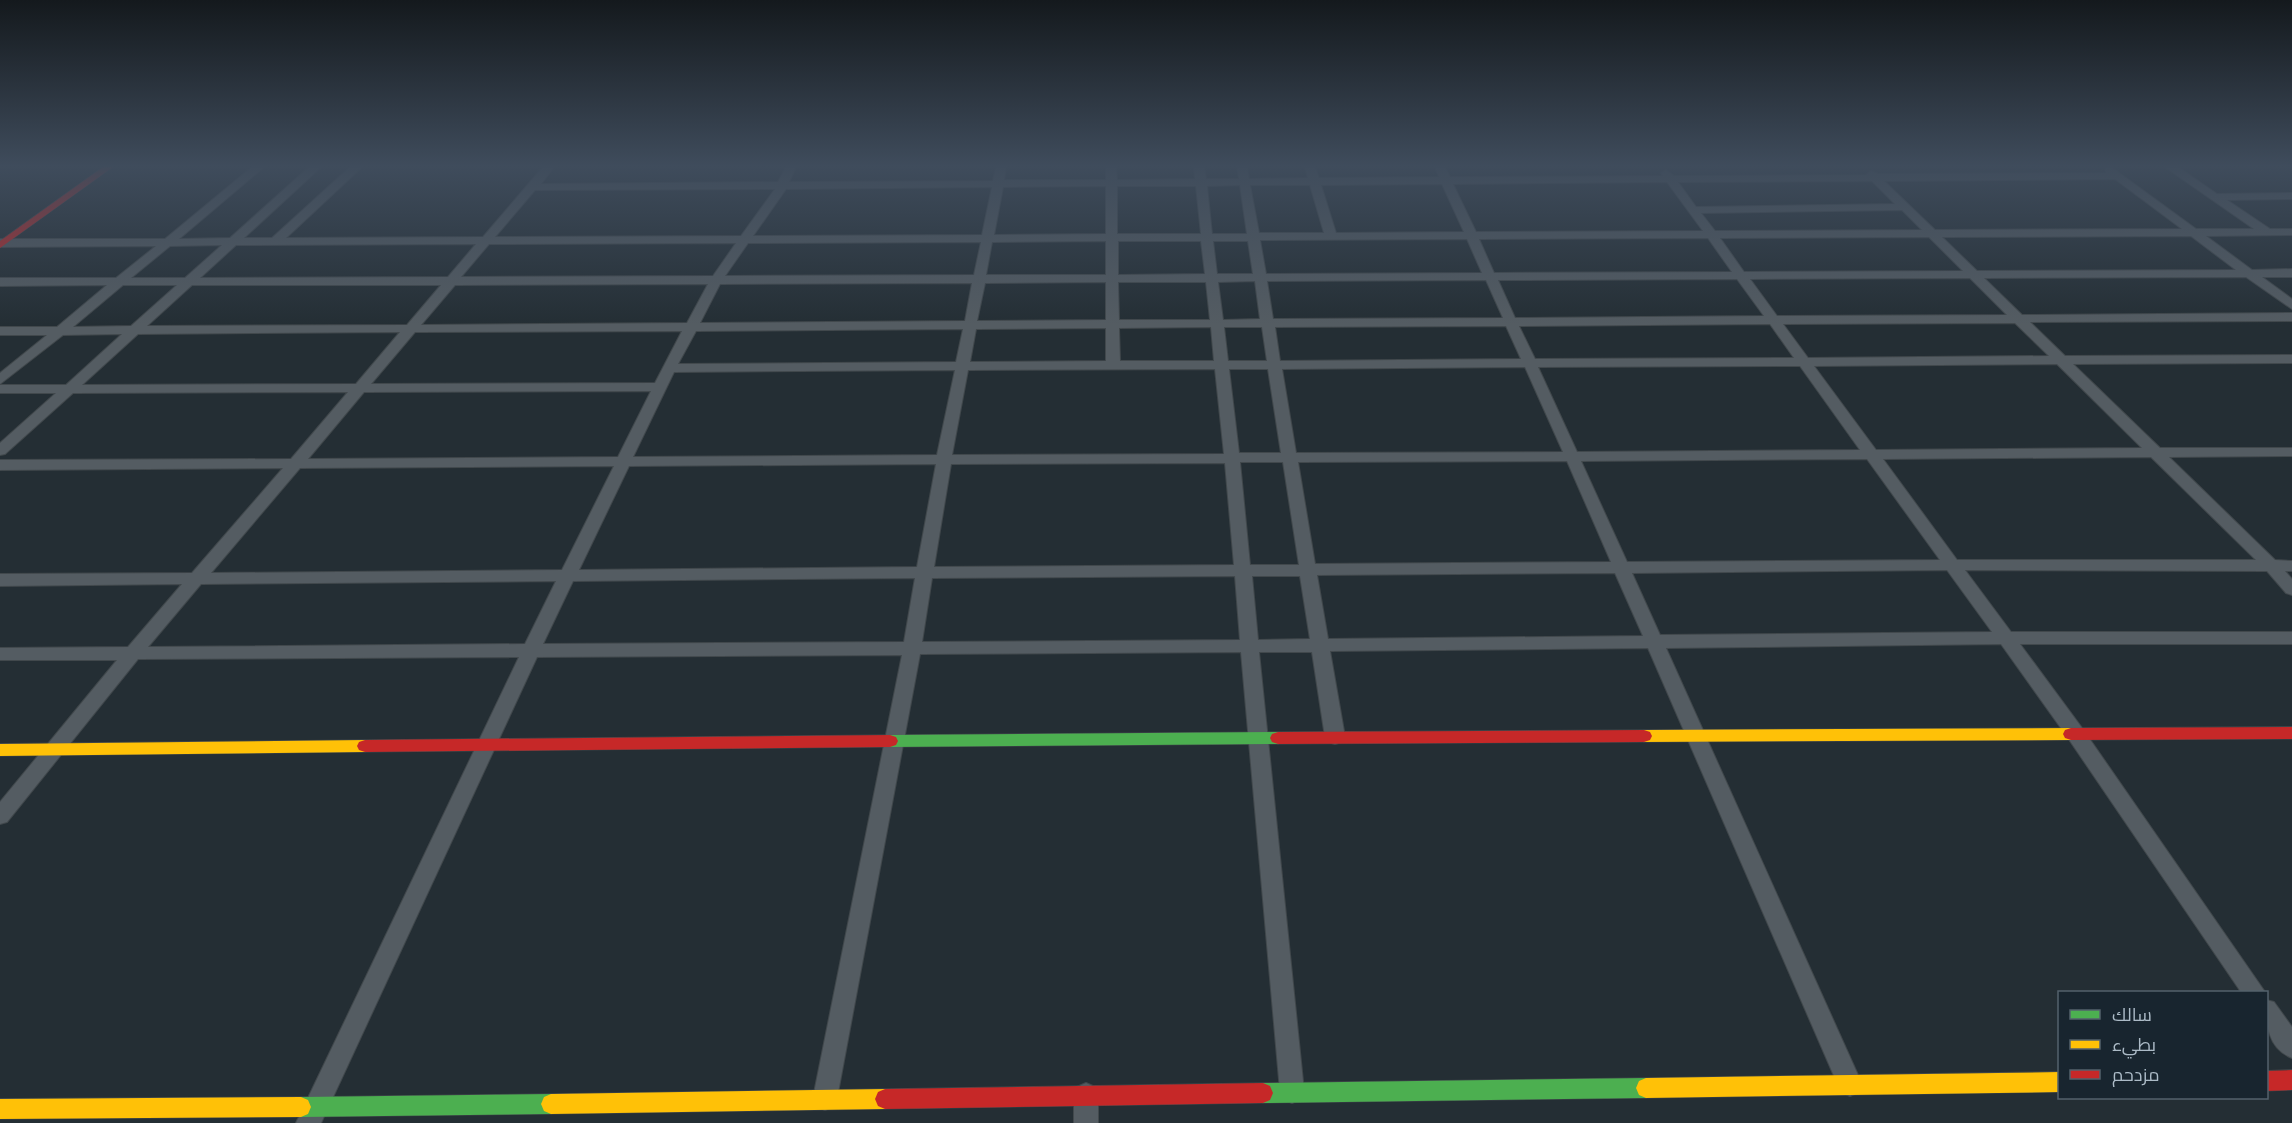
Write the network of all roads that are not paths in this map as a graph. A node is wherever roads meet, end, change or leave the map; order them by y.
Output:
1 (35, 219) edge
2 (196, 219) edge
3 (259, 219) edge
4 (300, 219) edge
5 (505, 219) edge
6 (758, 219) edge
7 (992, 219) edge
8 (1112, 219) edge
9 (1204, 219) edge
10 (1250, 219) edge
11 (1326, 219) edge
12 (1464, 219) edge
13 (1698, 219) edge
14 (1916, 219) edge
15 (2176, 219) edge
16 (2248, 219) edge
17 (2267, 232) junction
18 (2292, 232) edge
19 (2194, 233) junction
20 (1709, 234) junction
21 (1931, 234) junction
22 (1471, 236) junction
23 (1331, 237) junction
24 (1112, 238) junction
25 (1206, 238) junction
26 (1253, 238) junction
27 (988, 239) junction
28 (743, 240) junction
29 (487, 241) junction
30 (275, 242) junction
31 (1, 243) edge
32 (167, 243) junction
33 (234, 243) junction
34 (2249, 273) junction
35 (2292, 273) edge
36 (1738, 274) junction
37 (1972, 274) junction
38 (1489, 276) junction
39 (1210, 277) junction
40 (1259, 277) junction
41 (979, 279) junction
42 (1113, 279) junction
43 (0, 282) edge
44 (120, 282) junction
45 (189, 282) junction
46 (452, 282) junction
47 (716, 282) junction
48 (2292, 305) edge
49 (2292, 317) edge
50 (1772, 320) junction
51 (2020, 320) junction
52 (1510, 323) junction
53 (1218, 324) junction
54 (1267, 324) junction
55 (1113, 325) junction
56 (971, 326) junction
57 (413, 327) junction
58 (691, 328) junction
59 (61, 330) junction
60 (135, 330) junction
61 (0, 331) edge
62 (2292, 359) edge
63 (1802, 360) junction
64 (2062, 361) junction
65 (1273, 363) junction
66 (1529, 363) junction
67 (1113, 364) junction
68 (1222, 364) junction
69 (963, 366) junction
70 (669, 368) junction
71 (0, 380) edge
72 (361, 387) junction
73 (660, 387) junction
74 (70, 389) junction
75 (0, 390) edge
76 (0, 451) edge
77 (2155, 452) junction
78 (2292, 452) edge
79 (1870, 453) junction
80 (1572, 456) junction
81 (1290, 457) junction
82 (1232, 458) junction
83 (944, 460) junction
84 (622, 461) junction
85 (295, 463) junction
86 (0, 465) edge
87 (1952, 565) junction
88 (2271, 566) junction
89 (2292, 566) edge
90 (1622, 569) junction
91 (1309, 571) junction
92 (1242, 572) junction
93 (926, 574) junction
94 (566, 577) junction
95 (197, 578) junction
96 (0, 580) edge
97 (2292, 589) edge
98 (2006, 638) junction
99 (2292, 638) edge
100 (1655, 643) junction
101 (1322, 645) junction
102 (1250, 646) junction
103 (912, 649) junction
104 (530, 652) junction
105 (0, 654) edge
106 (132, 654) junction
107 (2075, 733) junction
108 (2292, 733) edge
109 (1696, 736) junction
110 (1335, 737) junction
111 (1258, 738) junction
112 (896, 741) junction
113 (484, 747) junction
114 (55, 749) junction
115 (0, 750) edge
116 (0, 816) edge
117 (2253, 991) edge
118 (2268, 1013) edge
119 (2292, 1047) edge
120 (2268, 1080) edge
121 (2292, 1080) edge
122 (2058, 1082) edge
123 (1850, 1084) junction
124 (1292, 1091) junction
125 (1086, 1095) junction
126 (825, 1098) junction
127 (0, 1108) edge
128 (311, 1115) edge
129 (1086, 1123) edge

1 - 31 street
2 - 32 street
3 - 33 street
4 - 30 street
5 - 29 street
6 - 28 street
7 - 27 street
8 - 24 street
9 - 25 street
10 - 26 street
11 - 23 street
12 - 22 street
13 - 20 street
14 - 21 street
15 - 19 street
16 - 17 street
17 - 18 street
17 - 19 street
19 - 21 street
19 - 34 street
20 - 21 street
20 - 22 street
20 - 36 street
21 - 37 street
22 - 23 street
22 - 38 street
23 - 26 street
24 - 25 street
24 - 27 street
24 - 42 street
25 - 26 street
25 - 39 street
26 - 40 street
27 - 28 street
27 - 41 street
28 - 29 street
28 - 47 street
29 - 30 street
29 - 46 street
30 - 33 street
31 - 32 street
32 - 33 street
32 - 44 street
33 - 45 street
34 - 35 street
34 - 37 street
34 - 48 street
36 - 37 street
36 - 38 street
36 - 50 street
37 - 51 street
38 - 40 street
38 - 52 street
39 - 40 street
39 - 42 street
39 - 53 street
40 - 54 street
41 - 42 street
41 - 47 street
41 - 56 street
42 - 55 street
43 - 44 street
44 - 45 street
44 - 59 street
45 - 46 street
45 - 60 street
46 - 47 street
46 - 57 street
47 - 58 street
49 - 51 street
50 - 51 street
50 - 52 street
50 - 63 street
51 - 64 street
52 - 54 street
52 - 66 street
53 - 54 street
53 - 55 street
53 - 68 street
54 - 65 street
55 - 56 street
55 - 67 street
56 - 58 street
56 - 69 street
57 - 58 street
57 - 60 street
57 - 72 street
58 - 70 street
59 - 60 street
59 - 61 street
59 - 71 street
60 - 74 street
62 - 64 street
63 - 64 street
63 - 66 street
63 - 79 street
64 - 77 street
65 - 66 street
65 - 68 street
65 - 81 street
66 - 80 street
67 - 68 street
67 - 69 street
68 - 82 street
69 - 70 street
69 - 83 street
70 - 73 street
72 - 73 street
72 - 74 street
72 - 85 street
73 - 84 street
74 - 75 street
74 - 76 street
77 - 78 street
77 - 79 street
77 - 88 street
79 - 80 street
79 - 87 street
80 - 81 street
80 - 90 street
81 - 82 street
81 - 91 street
82 - 83 street
82 - 92 street
83 - 84 street
83 - 93 street
84 - 85 street
84 - 94 street
85 - 86 street
85 - 95 street
87 - 88 street
87 - 90 street
87 - 98 street
88 - 89 street
88 - 97 street
90 - 91 street
90 - 100 street
91 - 92 street
91 - 101 street
92 - 93 street
92 - 102 street
93 - 94 street
93 - 103 street
94 - 95 street
94 - 104 street
95 - 96 street
95 - 106 street
98 - 99 street
98 - 100 street
98 - 107 street
100 - 101 street
100 - 109 street
101 - 102 street
101 - 110 street
102 - 103 street
102 - 111 street
103 - 104 street
103 - 112 street
104 - 106 street
104 - 113 street
105 - 106 street
106 - 114 street
107 - 108 street
107 - 109 street
107 - 117 street
109 - 110 street
109 - 123 street
110 - 111 street
111 - 112 street
111 - 124 street
112 - 113 street
112 - 126 street
113 - 114 street
113 - 128 street
114 - 115 street
114 - 116 street
118 - 119 street
120 - 121 street
122 - 123 street
123 - 124 street
124 - 125 street
125 - 126 street
125 - 129 street
126 - 128 street
127 - 128 street

